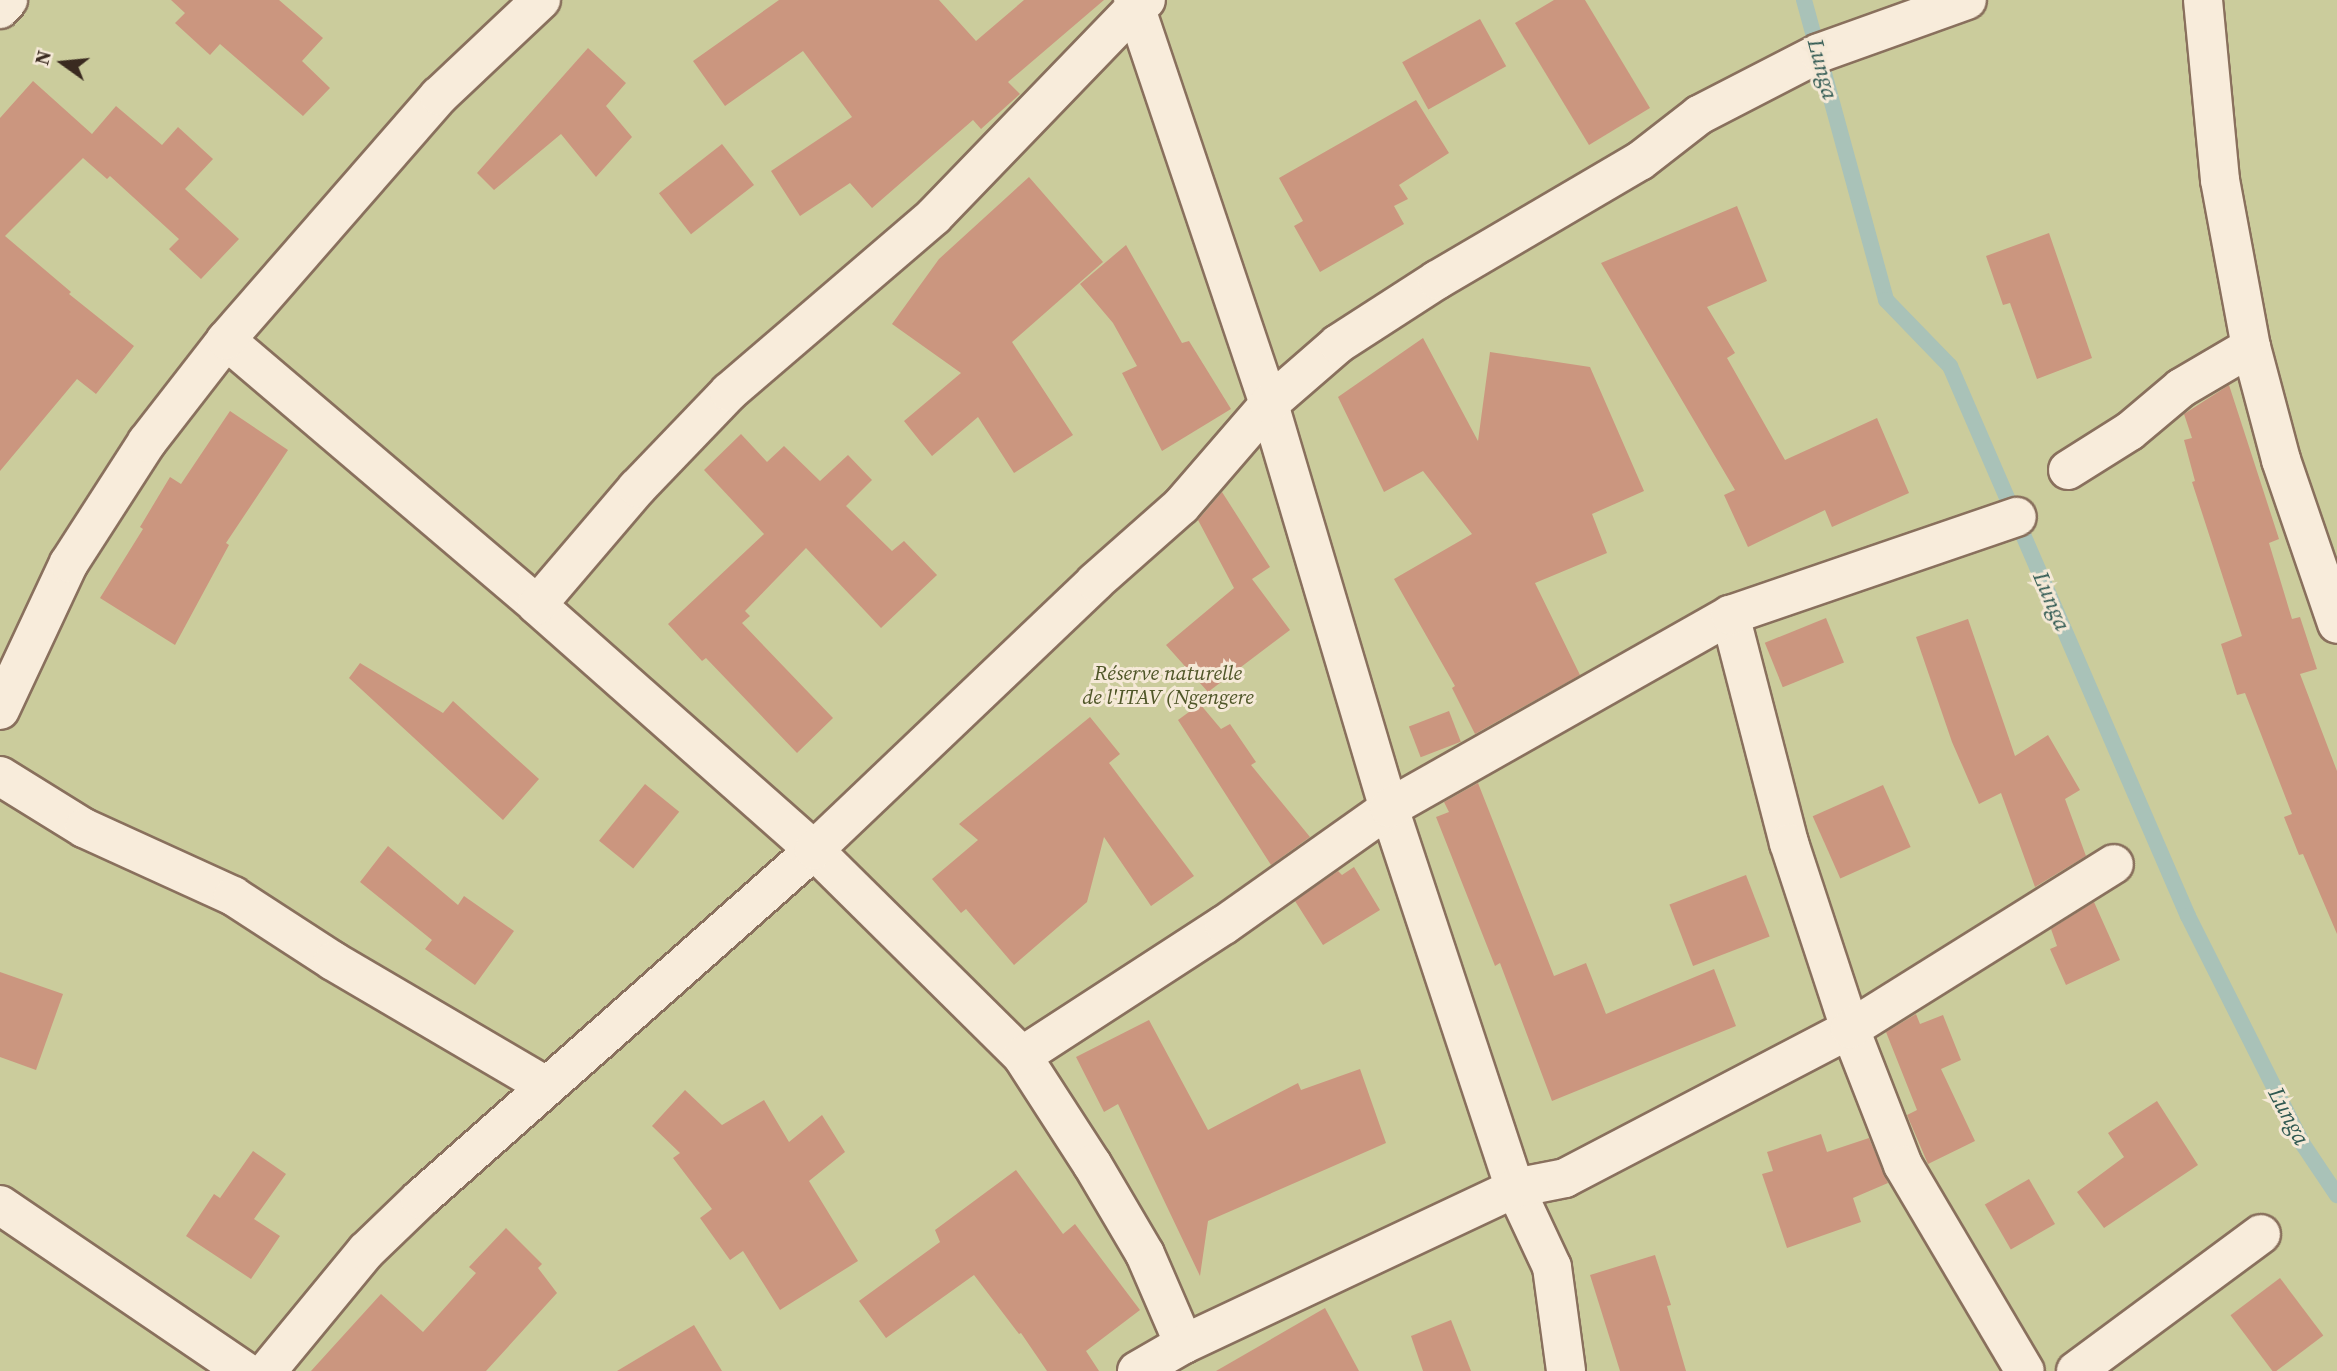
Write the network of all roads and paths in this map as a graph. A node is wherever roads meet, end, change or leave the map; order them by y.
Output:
1 (8, 0) edge
2 (541, 0) edge
3 (1967, 0) edge
4 (2203, 0) edge
5 (1138, 2) edge
6 (0, 9) edge
7 (226, 340) junction
8 (2251, 347) junction
9 (1269, 404) junction
10 (2068, 470) dead end
11 (2017, 517) dead end
12 (537, 605) junction
13 (1730, 615) junction
14 (2337, 624) edge
15 (0, 710) edge
16 (0, 776) edge
17 (1389, 808) junction
18 (814, 850) junction
19 (2113, 864) dead end
20 (1850, 1030) junction
21 (1021, 1056) junction
22 (546, 1086) junction
23 (1515, 1188) junction
24 (0, 1205) edge
25 (2261, 1234) dead end
26 (1184, 1345) junction
27 (244, 1371) edge
28 (267, 1371) edge
29 (1137, 1371) edge
30 (1566, 1371) edge
31 (2025, 1371) edge
32 (2076, 1371) edge

1 - 6 street
2 - 7 street
3 - 9 street
4 - 8 street
5 - 9 street
5 - 12 street
7 - 12 street
7 - 15 street
8 - 10 street
8 - 14 street
9 - 17 street
9 - 18 street
11 - 13 street
12 - 18 street
13 - 17 street
13 - 20 street
16 - 22 street
17 - 21 street
17 - 23 street
18 - 21 street
18 - 22 street
19 - 20 street
20 - 23 street
20 - 31 street
21 - 26 street
22 - 28 street
23 - 26 street
23 - 30 street
24 - 27 street
25 - 32 street
26 - 29 street

